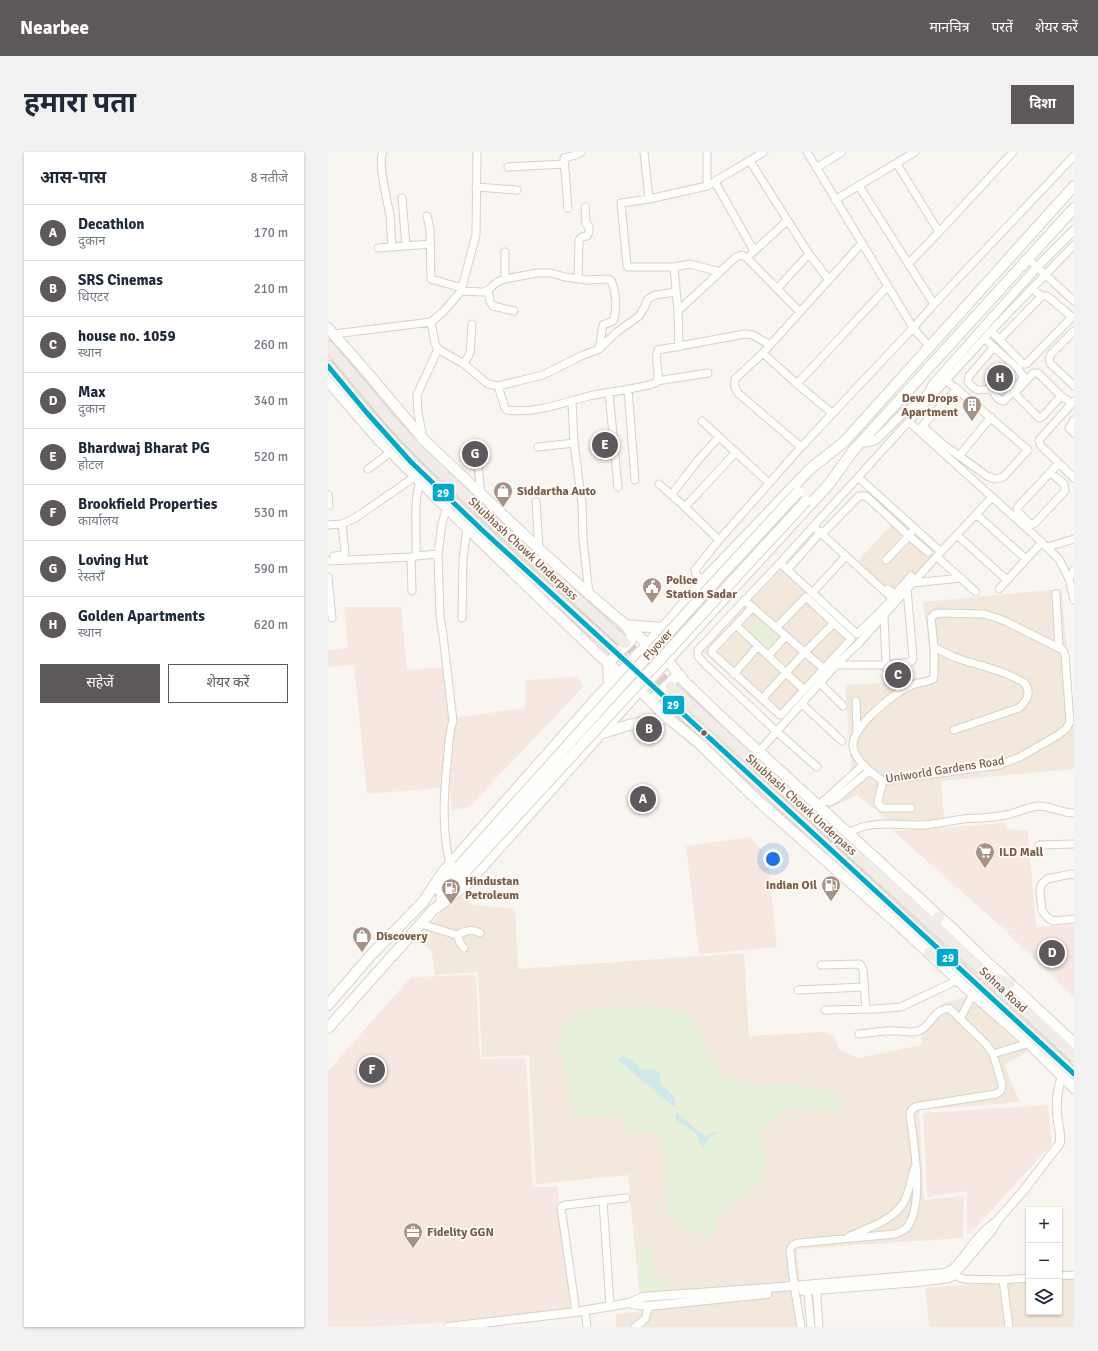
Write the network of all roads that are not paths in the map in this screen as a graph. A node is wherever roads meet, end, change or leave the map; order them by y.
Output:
1 (383, 152) edge
2 (477, 152) edge
3 (581, 152) edge
4 (644, 152) edge
5 (707, 152) edge
6 (764, 152) edge
7 (807, 152) edge
8 (842, 152) edge
9 (914, 152) edge
10 (1009, 154) edge
11 (1074, 156) edge
12 (750, 160) junction
13 (564, 164) junction
14 (897, 164) junction
15 (508, 167) dead end
16 (816, 168) junction
17 (715, 182) junction
18 (707, 186) junction
19 (859, 186) junction
20 (1074, 186) edge
21 (476, 187) junction
22 (517, 190) dead end
23 (402, 198) dead end
24 (649, 199) junction
25 (835, 200) junction
26 (585, 207) dead end
27 (568, 208) dead end
28 (1074, 208) edge
29 (427, 216) dead end
30 (787, 221) junction
31 (1074, 230) edge
32 (939, 232) junction
33 (862, 243) junction
34 (431, 244) junction
35 (1074, 245) edge
36 (406, 246) junction
37 (392, 247) junction
38 (378, 248) dead end
39 (754, 251) junction
40 (505, 252) dead end
41 (809, 254) junction
42 (747, 258) junction
43 (1028, 259) junction
44 (908, 264) junction
45 (674, 267) junction
46 (1037, 267) junction
47 (720, 272) junction
48 (1046, 275) junction
49 (505, 279) junction
50 (578, 279) junction
51 (829, 280) junction
52 (888, 286) junction
53 (461, 289) junction
54 (777, 289) junction
55 (1032, 289) junction
56 (488, 290) junction
57 (676, 292) junction
58 (1042, 296) junction
59 (1074, 301) edge
60 (934, 304) junction
61 (514, 311) dead end
62 (678, 311) junction
63 (800, 312) junction
64 (431, 322) junction
65 (472, 324) dead end
66 (913, 328) junction
67 (331, 331) edge
68 (992, 331) junction
69 (1074, 331) edge
70 (984, 339) junction
71 (1000, 339) junction
72 (770, 345) junction
73 (328, 346) edge
74 (929, 346) junction
75 (679, 347) junction
76 (994, 348) junction
77 (438, 349) junction
78 (599, 349) junction
79 (763, 353) junction
80 (464, 364) junction
81 (328, 366) edge
82 (708, 373) dead end
83 (328, 381) edge
84 (657, 381) junction
85 (946, 381) junction
86 (797, 384) junction
87 (498, 386) junction
88 (1074, 386) edge
89 (628, 389) junction
90 (957, 389) junction
91 (609, 393) junction
92 (1061, 396) junction
93 (572, 401) junction
94 (1073, 402) edge
95 (918, 407) junction
96 (1065, 410) junction
97 (832, 413) junction
98 (991, 417) junction
99 (1074, 420) edge
100 (702, 421) dead end
101 (909, 422) junction
102 (1074, 434) edge
103 (719, 437) junction
104 (424, 440) junction
105 (844, 442) junction
106 (574, 443) junction
107 (861, 443) junction
108 (538, 447) dead end
109 (801, 447) junction
110 (853, 451) junction
111 (391, 452) junction
112 (736, 452) junction
113 (477, 454) dead end
114 (959, 456) junction
115 (1058, 464) junction
116 (368, 469) dead end
117 (1051, 473) junction
118 (858, 477) junction
119 (418, 478) junction
120 (1074, 478) edge
121 (635, 480) dead end
122 (769, 483) junction
123 (659, 484) dead end
124 (618, 487) dead end
125 (328, 495) edge
126 (481, 495) junction
127 (671, 495) junction
128 (992, 497) junction
129 (536, 502) dead end
130 (329, 505) edge
131 (684, 507) junction
132 (447, 508) junction
133 (977, 515) junction
134 (342, 524) junction
135 (815, 524) junction
136 (328, 525) edge
137 (467, 528) junction
138 (915, 528) junction
139 (823, 532) junction
140 (957, 535) junction
141 (909, 536) junction
142 (1074, 539) edge
143 (719, 540) junction
144 (1044, 544) junction
145 (539, 549) junction
146 (928, 552) dead end
147 (438, 554) junction
148 (939, 554) junction
149 (328, 556) edge
150 (413, 556) junction
151 (846, 556) junction
152 (1026, 558) junction
153 (886, 560) dead end
154 (328, 561) edge
155 (780, 563) junction
156 (787, 570) junction
157 (1074, 570) edge
158 (328, 576) edge
159 (961, 578) junction
160 (1069, 579) junction
161 (912, 580) junction
162 (1007, 580) junction
163 (702, 582) junction
164 (907, 589) junction
165 (999, 589) dead end
166 (412, 591) dead end
167 (976, 592) dead end
168 (812, 593) junction
169 (589, 594) junction
170 (1056, 594) dead end
171 (744, 600) junction
172 (1074, 600) edge
173 (753, 607) junction
174 (884, 615) junction
175 (332, 618) dead end
176 (462, 618) dead end
177 (670, 620) junction
178 (834, 623) junction
179 (626, 625) junction
180 (736, 625) junction
181 (777, 627) junction
182 (662, 628) junction
183 (691, 635) junction
184 (786, 636) junction
185 (705, 642) junction
186 (625, 643) tunnel mouth
187 (647, 643) junction
188 (681, 646) junction
189 (758, 646) junction
190 (934, 647) junction
191 (1059, 648) junction
192 (616, 652) tunnel mouth
193 (805, 652) junction
194 (768, 656) junction
195 (668, 661) junction
196 (608, 663) junction
197 (836, 665) junction
198 (886, 665) junction
199 (823, 668) junction
200 (621, 673) junction
201 (734, 674) junction
202 (786, 674) junction
203 (681, 677) junction
204 (820, 683) junction
205 (609, 685) junction
206 (670, 687) tunnel mouth
207 (804, 690) junction
208 (640, 691) junction
209 (599, 695) junction
210 (663, 695) tunnel mouth
211 (762, 699) junction
212 (651, 701) junction
213 (856, 701) dead end
214 (802, 704) junction
215 (843, 706) dead end
216 (621, 711) junction
217 (667, 717) junction
218 (954, 730) dead end
219 (776, 731) junction
220 (603, 733) junction
221 (857, 733) junction
222 (842, 741) dead end
223 (763, 747) dead end
224 (863, 765) junction
225 (817, 767) dead end
226 (869, 771) junction
227 (883, 782) junction
228 (822, 803) junction
229 (912, 808) dead end
230 (1074, 813) edge
231 (849, 834) junction
232 (1074, 844) edge
233 (1039, 845) dead end
234 (458, 867) junction
235 (1074, 875) edge
236 (433, 910) junction
237 (1074, 919) edge
238 (935, 921) junction
239 (420, 924) junction
240 (480, 934) dead end
241 (457, 935) junction
242 (464, 948) dead end
243 (929, 953) junction
244 (953, 962) junction
245 (821, 965) dead end
246 (988, 976) junction
247 (958, 980) junction
248 (1009, 982) junction
249 (864, 986) junction
250 (798, 990) dead end
251 (973, 994) junction
252 (988, 994) junction
253 (328, 1005) edge
254 (866, 1009) junction
255 (825, 1010) dead end
256 (996, 1014) junction
257 (960, 1019) junction
258 (328, 1028) edge
259 (860, 1034) dead end
260 (1028, 1043) junction
261 (1074, 1043) edge
262 (993, 1054) junction
263 (1074, 1056) edge
264 (1074, 1074) edge
265 (1062, 1076) junction
266 (1074, 1088) edge
267 (917, 1159) junction
268 (626, 1198) dead end
269 (603, 1201) junction
270 (842, 1239) junction
271 (954, 1271) junction
272 (1074, 1275) edge
273 (1062, 1276) edge
274 (1026, 1278) edge
275 (1003, 1280) junction
276 (816, 1287) junction
277 (807, 1288) junction
278 (793, 1289) junction
279 (629, 1303) junction
280 (610, 1305) junction
281 (649, 1306) junction
282 (585, 1310) junction
283 (576, 1312) junction
284 (448, 1327) edge
285 (587, 1327) edge
286 (635, 1327) edge
287 (798, 1327) edge
288 (801, 1327) edge
289 (811, 1327) edge
290 (819, 1327) edge
291 (1009, 1327) edge

1 - 37 street
2 - 21 street
3 - 13 street
4 - 24 street
5 - 18 street
6 - 12 street
7 - 16 street
8 - 16 street
9 - 14 street
10 - 32 street
11 - 60 street
12 - 17 street
12 - 30 street
13 - 15 street
13 - 27 street
14 - 19 street
14 - 32 street
16 - 25 street
17 - 18 street
17 - 39 street
18 - 24 street
19 - 25 street
19 - 44 street
20 - 74 main road
21 - 22 street
21 - 53 street
23 - 36 street
24 - 45 street
25 - 33 street
26 - 50 street
28 - 43 main road
29 - 34 street
30 - 39 street
30 - 41 street
31 - 46 street
32 - 44 street
33 - 51 street
33 - 52 street
34 - 36 street
34 - 53 street
35 - 48 street
36 - 37 street
37 - 38 street
39 - 42 street
40 - 49 street
41 - 51 street
41 - 54 street
42 - 47 street
42 - 54 street
43 - 46 street
43 - 107 main road
44 - 60 street
45 - 47 street
45 - 57 street
46 - 48 street
46 - 95 street
47 - 62 street
48 - 55 street
48 - 59 street
49 - 50 street
49 - 56 street
50 - 78 street
51 - 63 street
52 - 66 street
52 - 86 street
53 - 56 street
53 - 64 street
54 - 63 street
55 - 58 street
55 - 68 street
56 - 61 street
57 - 62 street
57 - 78 street
58 - 71 street
58 - 71 street
60 - 66 street
62 - 75 street
63 - 72 street
64 - 67 street
64 - 77 street
65 - 80 street
66 - 74 street
66 - 97 street
67 - 104 main road
68 - 70 street
68 - 71 street
69 - 88 street
70 - 76 street
70 - 85 street
72 - 75 street
72 - 79 street
73 - 186 highway, Shubhash Chowk Underpass
74 - 105 main road
75 - 84 street
76 - 76 street
77 - 80 street
77 - 104 street
78 - 87 street
79 - 86 street
79 - 109 street
80 - 87 street
81 - 192 highway, Shubhash Chowk Underpass
82 - 84 street
83 - 111 main road
84 - 89 street
85 - 90 street
85 - 95 street
86 - 97 street
87 - 93 street
89 - 91 street
89 - 121 street
90 - 98 street
90 - 114 street
91 - 93 street
91 - 124 street
92 - 92 street
92 - 94 street
93 - 106 street
94 - 96 street
95 - 101 street
95 - 107 street
96 - 99 street
96 - 115 street
97 - 109 street
98 - 114 street
98 - 114 street
99 - 102 street
100 - 103 street
101 - 118 street
101 - 128 street
103 - 112 street
103 - 127 street
104 - 126 main road
105 - 163 main road
105 - 234 main road, Flyover, bridge
106 - 108 street
106 - 169 street
107 - 110 main road
109 - 122 street
110 - 183 main road
110 - 234 main road, Flyover, bridge
111 - 116 street
111 - 119 main road
112 - 122 street
112 - 131 street
113 - 126 street
115 - 117 street
115 - 120 street
117 - 117 street
118 - 135 street
118 - 138 street
119 - 132 main road
119 - 134 street
119 - 150 street
122 - 143 street
123 - 127 street
125 - 130 street
126 - 145 main road
127 - 131 street
128 - 133 street
128 - 144 street
129 - 145 street
131 - 143 street
132 - 137 main road
132 - 147 street
133 - 140 street
133 - 152 street
134 - 136 street
134 - 149 street
135 - 139 street
135 - 155 street
137 - 176 street
137 - 196 main road
138 - 141 street
138 - 148 street
139 - 141 street
139 - 151 street
139 - 156 street
139 - 161 street
140 - 148 street
140 - 162 street
141 - 146 street
141 - 153 street
142 - 144 street
143 - 163 street
144 - 152 street
144 - 160 street
145 - 169 main road
147 - 150 street
147 - 234 street
148 - 159 street
148 - 161 street
150 - 154 street
150 - 166 street
151 - 168 street
151 - 168 street
152 - 162 street
155 - 156 street
155 - 171 street
156 - 168 street
157 - 160 street
158 - 175 street
159 - 161 street
159 - 167 street
160 - 172 street
161 - 164 street
162 - 165 street
163 - 177 main road
164 - 174 street
164 - 198 street
169 - 179 main road
170 - 191 street, Uniworld Gardens Road
171 - 173 street
171 - 185 street
173 - 180 street
173 - 181 street
174 - 197 street
174 - 198 street
177 - 182 main road
177 - 183 main road
178 - 181 street
178 - 193 street
178 - 199 street
179 - 182 main road
179 - 187 main road
179 - 196 main road
180 - 189 street
180 - 201 street
181 - 184 street
182 - 187 main road
183 - 185 street
183 - 188 main road
184 - 193 street
184 - 194 street
185 - 219 street
187 - 195 main road
187 - 200 main road
188 - 195 main road
188 - 203 main road
189 - 194 street
189 - 201 street
190 - 191 street
190 - 218 street
190 - 221 street
191 - 227 street, Uniworld Gardens Road
193 - 199 street
193 - 202 street
194 - 202 street
195 - 203 main road
195 - 208 main road
196 - 200 main road
196 - 205 main road
197 - 198 street
197 - 204 street
199 - 207 street
200 - 205 main road
200 - 208 main road
201 - 211 street
202 - 207 street
202 - 211 street
203 - 212 main road
203 - 228 main road
204 - 214 street
204 - 215 street
205 - 209 main road
206 - 238 highway, Shubhash Chowk Underpass
207 - 211 street
208 - 212 main road
208 - 216 main road
209 - 216 main road
209 - 234 main road
210 - 244 highway, Shubhash Chowk Underpass
212 - 217 main road
213 - 221 street, Uniworld Gardens Road
214 - 219 street
214 - 222 street
216 - 220 main road
217 - 220 main road
217 - 243 main road
219 - 223 street
219 - 225 street
220 - 236 main road
221 - 224 street, Uniworld Gardens Road
224 - 226 street, Uniworld Gardens Road
224 - 228 street
226 - 227 street, Uniworld Gardens Road
226 - 228 street
227 - 229 street
228 - 231 main road
230 - 231 street
231 - 238 main road
232 - 233 street
234 - 236 main road, Flyover
234 - 253 main road, Flyover
235 - 237 street
236 - 239 main road
238 - 246 highway, Sohna Road
238 - 248 main road
239 - 241 street
239 - 258 main road
240 - 241 street
241 - 242 street
243 - 244 highway
243 - 247 main road
244 - 252 highway, Sohna Road
245 - 249 street
246 - 248 highway
246 - 263 highway, Sohna Road
247 - 251 main road
247 - 254 street
248 - 261 main road
249 - 250 street
249 - 254 street
251 - 256 main road
251 - 257 street
252 - 256 highway
252 - 264 highway, Sohna Road
254 - 255 street
256 - 260 main road
257 - 259 street
257 - 262 street
260 - 262 street
260 - 265 main road
262 - 267 street
265 - 266 main road
265 - 271 street
267 - 270 street
267 - 270 street
268 - 269 street
269 - 280 street
269 - 283 street
270 - 278 street
271 - 275 street
271 - 276 street
272 - 273 street
274 - 275 street
275 - 291 street
276 - 277 street
276 - 290 street
277 - 278 street
277 - 289 street
278 - 279 street
278 - 281 street
278 - 287 street
278 - 288 street
279 - 280 street
279 - 281 street
280 - 282 street
281 - 286 street
282 - 283 street
282 - 285 street
283 - 284 street

